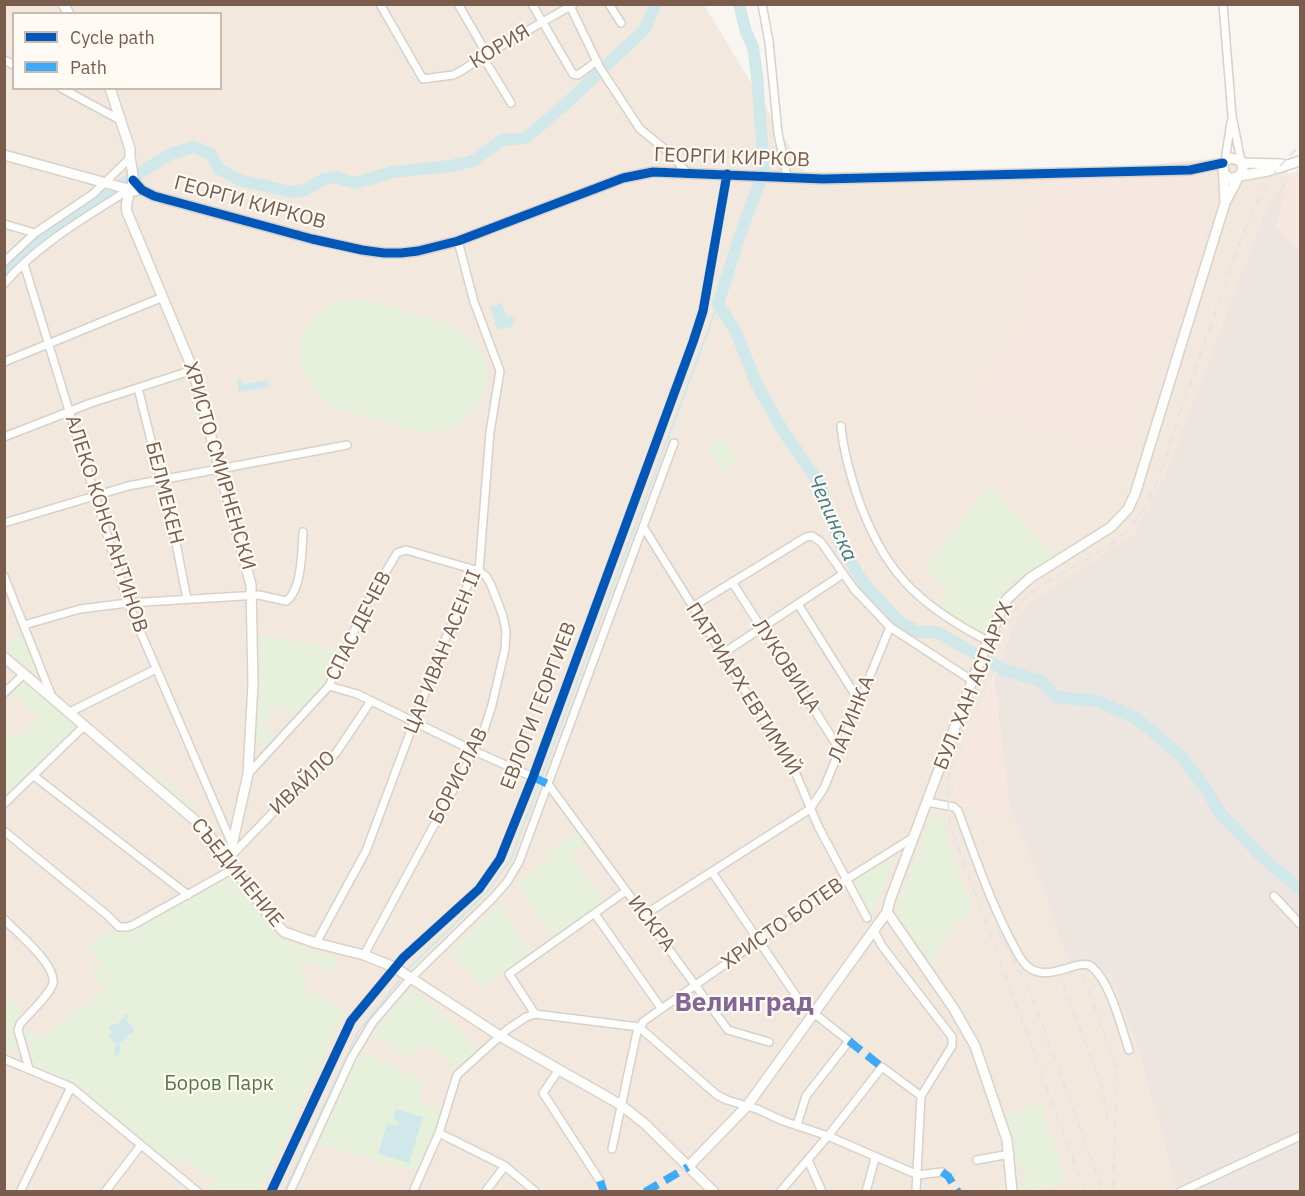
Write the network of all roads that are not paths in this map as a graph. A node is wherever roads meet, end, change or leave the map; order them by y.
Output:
1 (380, 4) edge
2 (458, 4) edge
3 (532, 4) edge
4 (609, 4) edge
5 (762, 4) edge
6 (1223, 4) edge
7 (572, 5) edge
8 (543, 22) junction
9 (621, 24) dead end
10 (485, 55) junction
11 (598, 65) junction
12 (65, 90) edge
13 (111, 90) edge
14 (512, 103) dead end
15 (1232, 116) junction
16 (120, 120) junction
17 (4, 155) edge
18 (1241, 162) junction
19 (1297, 162) edge
20 (130, 164) junction
21 (1224, 168) junction
22 (687, 173) junction
23 (727, 174) junction
24 (785, 176) junction
25 (1240, 176) junction
26 (110, 184) junction
27 (129, 186) junction
28 (1226, 203) junction
29 (4, 224) edge
30 (36, 233) junction
31 (458, 241) junction
32 (4, 262) edge
33 (24, 264) junction
34 (4, 284) edge
35 (163, 297) junction
36 (49, 344) junction
37 (4, 362) edge
38 (193, 370) junction
39 (138, 388) junction
40 (69, 412) junction
41 (841, 426) dead end
42 (4, 437) edge
43 (674, 443) dead end
44 (347, 445) dead end
45 (219, 469) junction
46 (161, 479) junction
47 (95, 495) junction
48 (4, 523) edge
49 (644, 528) junction
50 (303, 532) dead end
51 (479, 571) junction
52 (843, 574) junction
53 (4, 576) edge
54 (732, 582) junction
55 (253, 596) junction
56 (187, 599) junction
57 (128, 603) junction
58 (798, 604) junction
59 (692, 607) junction
60 (24, 625) junction
61 (890, 627) junction
62 (761, 628) junction
63 (987, 645) junction
64 (722, 654) junction
65 (4, 657) edge
66 (156, 669) junction
67 (24, 674) junction
68 (973, 681) junction
69 (329, 686) junction
70 (4, 693) edge
71 (52, 698) junction
72 (371, 701) junction
73 (859, 701) junction
74 (70, 712) junction
75 (414, 722) junction
76 (85, 725) junction
77 (840, 750) junction
78 (474, 751) junction
79 (248, 774) junction
80 (34, 776) junction
81 (532, 777) junction
82 (548, 784) junction
83 (927, 802) junction
84 (4, 804) edge
85 (810, 809) junction
86 (4, 831) edge
87 (914, 837) junction
88 (232, 844) junction
89 (229, 859) junction
90 (235, 868) junction
91 (712, 872) junction
92 (847, 879) junction
93 (626, 891) junction
94 (188, 895) junction
95 (1274, 896) dead end
96 (887, 912) junction
97 (595, 914) junction
98 (644, 915) junction
99 (867, 918) dead end
100 (4, 919) edge
101 (1300, 924) edge
102 (874, 931) junction
103 (759, 940) junction
104 (316, 943) junction
105 (364, 955) junction
106 (394, 967) junction
107 (411, 978) junction
108 (696, 984) junction
109 (661, 1008) junction
110 (535, 1014) junction
111 (814, 1014) junction
112 (639, 1027) junction
113 (500, 1036) junction
114 (769, 1042) dead end
115 (1129, 1050) dead end
116 (4, 1059) edge
117 (29, 1069) junction
118 (558, 1071) junction
119 (71, 1087) junction
120 (921, 1096) junction
121 (621, 1105) junction
122 (747, 1106) junction
123 (796, 1125) junction
124 (438, 1133) junction
125 (828, 1136) junction
126 (1300, 1136) edge
127 (141, 1145) junction
128 (612, 1149) dead end
129 (1010, 1154) junction
130 (875, 1158) junction
131 (808, 1160) junction
132 (977, 1160) dead end
133 (505, 1166) junction
134 (688, 1167) junction
135 (942, 1172) dead end
136 (918, 1175) junction
137 (600, 1181) dead end
138 (20, 1191) edge
139 (105, 1191) edge
140 (198, 1191) edge
141 (271, 1191) edge
142 (290, 1191) edge
143 (413, 1191) edge
144 (485, 1191) edge
145 (536, 1191) edge
146 (714, 1191) edge
147 (780, 1191) edge
148 (822, 1191) edge
149 (866, 1191) edge
150 (916, 1191) edge
151 (1012, 1191) edge
152 (1180, 1191) edge

1 - 10 street, КОРИЯ
2 - 10 street
3 - 8 street
4 - 9 street
5 - 24 street
6 - 15 street
7 - 8 street, КОРИЯ
7 - 11 street
8 - 10 street, КОРИЯ
8 - 11 street
10 - 14 street
11 - 22 street
12 - 16 street
13 - 16 street, ХРИСТО СМИРНЕНСКИ
15 - 18 street
15 - 21 street
16 - 20 street, ХРИСТО СМИРНЕНСКИ
17 - 26 street
18 - 19 street
18 - 21 street
18 - 25 street
19 - 25 street
20 - 26 street
20 - 27 street, ХРИСТО СМИРНЕНСКИ
21 - 24 street, ГЕОРГИ КИРКОВ
21 - 25 street
21 - 28 street, БУЛ. ХАН АСПАРУХ
22 - 23 street, ГЕОРГИ КИРКОВ
22 - 31 street, ГЕОРГИ КИРКОВ
23 - 24 street, ГЕОРГИ КИРКОВ
23 - 81 street, ЕВЛОГИ ГЕОРГИЕВ
25 - 28 street, БУЛ. ХАН АСПАРУХ
26 - 27 street
26 - 30 street
27 - 31 street, ГЕОРГИ КИРКОВ
27 - 33 street
27 - 35 street, ХРИСТО СМИРНЕНСКИ
28 - 63 street, БУЛ. ХАН АСПАРУХ
29 - 30 street
30 - 32 street
31 - 51 street, ЦАР ИВАН АСЕН II
33 - 34 street
33 - 36 street, АЛЕКО КОНСТАНТИНОВ
35 - 36 street
35 - 38 street, ХРИСТО СМИРНЕНСКИ
36 - 37 street
36 - 40 street, АЛЕКО КОНСТАНТИНОВ
38 - 39 street
38 - 45 street, ХРИСТО СМИРНЕНСКИ
39 - 40 street
39 - 46 street, БЕЛМЕКЕН
40 - 42 street
40 - 47 street, АЛЕКО КОНСТАНТИНОВ
41 - 63 street
43 - 49 street, ЕВЛОГИ ГЕОРГИЕВ
44 - 45 street
45 - 46 street
45 - 55 street, ХРИСТО СМИРНЕНСКИ
46 - 47 street
46 - 56 street, БЕЛМЕКЕН
47 - 48 street
47 - 57 street, АЛЕКО КОНСТАНТИНОВ
49 - 59 street, ПАТРИАРХ ЕВТИМИЙ
49 - 82 street, ЕВЛОГИ ГЕОРГИЕВ
50 - 55 street
51 - 69 street, СПАС ДЕЧЕВ
51 - 75 street, ЦАР ИВАН АСЕН II
51 - 78 street, БОРИСЛАВ
52 - 54 street
52 - 58 street
52 - 61 street
53 - 60 street
54 - 59 street
54 - 62 street, ЛУКОВИЦА
55 - 56 street
55 - 79 street, ХРИСТО СМИРНЕНСКИ
56 - 57 street
57 - 60 street
57 - 66 street, АЛЕКО КОНСТАНТИНОВ
58 - 62 street
58 - 73 street
59 - 64 street, ПАТРИАРХ ЕВТИМИЙ
60 - 71 street
61 - 68 street
61 - 73 street, ЛАТИНКА
62 - 64 street
62 - 77 street, ЛУКОВИЦА
63 - 68 street, БУЛ. ХАН АСПАРУХ
64 - 85 street, ПАТРИАРХ ЕВТИМИЙ
65 - 67 street, СЪЕДИНЕНИЕ
66 - 74 street
66 - 88 street, АЛЕКО КОНСТАНТИНОВ
67 - 70 street
67 - 71 street, СЪЕДИНЕНИЕ
68 - 83 street, БУЛ. ХАН АСПАРУХ
69 - 72 street
69 - 79 street, СПАС ДЕЧЕВ
71 - 74 street, СЪЕДИНЕНИЕ
72 - 75 street
72 - 89 street, ИВАЙЛО
73 - 77 street, ЛАТИНКА
74 - 76 street, СЪЕДИНЕНИЕ
75 - 78 street
75 - 104 street, ЦАР ИВАН АСЕН II
76 - 80 street
76 - 89 street, СЪЕДИНЕНИЕ
77 - 85 street, ЛАТИНКА
78 - 81 street
78 - 105 street, БОРИСЛАВ
79 - 88 street, ХРИСТО СМИРНЕНСКИ
80 - 84 street
80 - 94 street
81 - 106 street, ЕВЛОГИ ГЕОРГИЕВ
82 - 93 street, ИСКРА
82 - 107 street, ЕВЛОГИ ГЕОРГИЕВ
83 - 87 street, БУЛ. ХАН АСПАРУХ
83 - 115 street
85 - 91 street
85 - 92 street, ПАТРИАРХ ЕВТИМИЙ
86 - 94 street
87 - 92 street, ХРИСТО БОТЕВ
87 - 96 street, БУЛ. ХАН АСПАРУХ
88 - 89 street, ХРИСТО СМИРНЕНСКИ
89 - 90 street, СЪЕДИНЕНИЕ
90 - 94 street
90 - 104 street, СЪЕДИНЕНИЕ
91 - 98 street
91 - 103 street
92 - 99 street, ПАТРИАРХ ЕВТИМИЙ
92 - 103 street, ХРИСТО БОТЕВ
93 - 97 street
93 - 98 street, ИСКРА
95 - 101 street
96 - 102 street, БУЛ. ХАН АСПАРУХ
96 - 129 street
97 - 109 street
97 - 110 street
98 - 108 street, ИСКРА
100 - 117 street
102 - 111 street, БУЛ. ХАН АСПАРУХ
102 - 120 street
103 - 108 street, ХРИСТО БОТЕВ
103 - 111 street
104 - 105 street, СЪЕДИНЕНИЕ
105 - 106 street, СЪЕДИНЕНИЕ
106 - 107 street, СЪЕДИНЕНИЕ
106 - 141 street, ЕВЛОГИ ГЕОРГИЕВ
107 - 113 street, СЪЕДИНЕНИЕ
107 - 142 street, ЕВЛОГИ ГЕОРГИЕВ
108 - 109 street, ХРИСТО БОТЕВ
108 - 114 street, ИСКРА
109 - 112 street, ХРИСТО БОТЕВ
110 - 112 street
110 - 113 street
111 - 122 street, БУЛ. ХАН АСПАРУХ
111 - 123 street
112 - 121 street
112 - 122 street
113 - 118 street, СЪЕДИНЕНИЕ
113 - 124 street
116 - 117 street
117 - 119 street
118 - 121 street, СЪЕДИНЕНИЕ
118 - 137 street
119 - 127 street
119 - 138 street
120 - 125 street
120 - 136 street
121 - 128 street
121 - 134 street, СЪЕДИНЕНИЕ
122 - 123 street
122 - 134 street, БУЛ. ХАН АСПАРУХ
123 - 125 street
124 - 133 street
124 - 143 street
125 - 130 street
125 - 131 street
126 - 152 street
127 - 139 street
127 - 140 street
129 - 132 street
129 - 151 street
130 - 136 street
130 - 149 street
131 - 147 street
131 - 148 street
133 - 144 street
133 - 145 street
134 - 146 street, СЪЕДИНЕНИЕ
135 - 136 street
136 - 150 street

